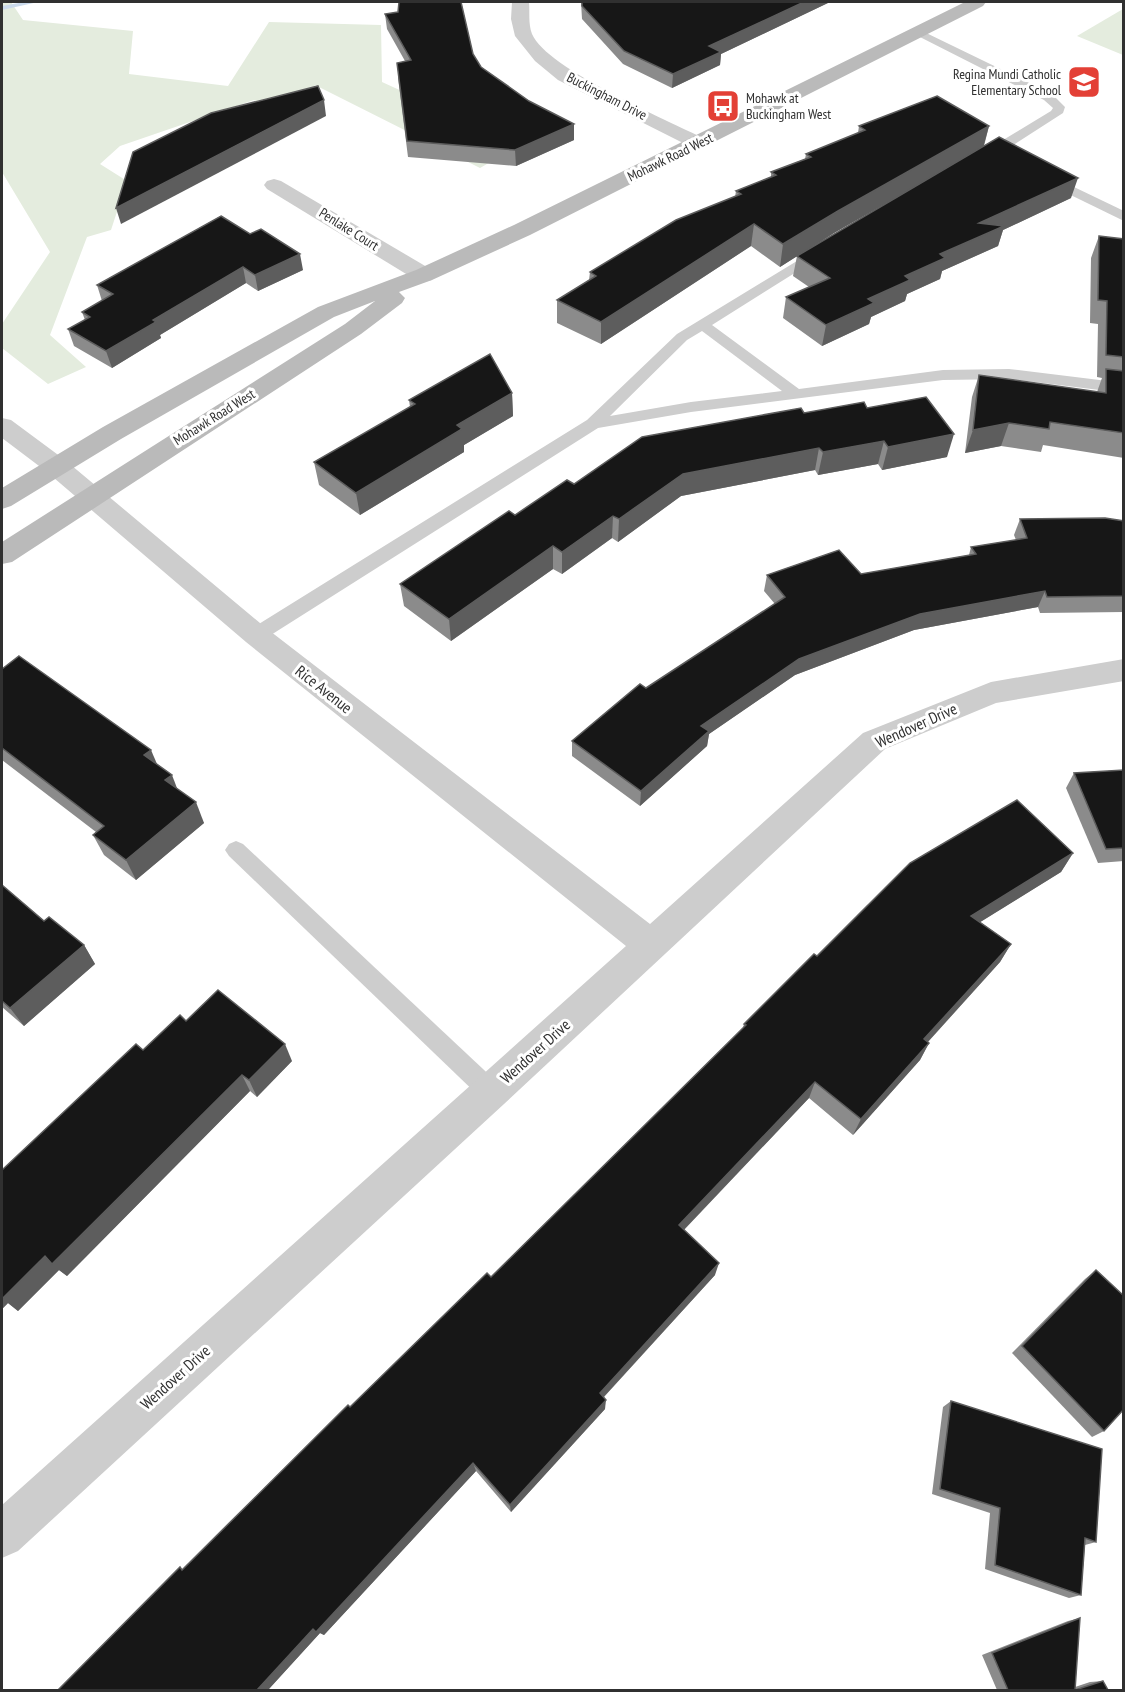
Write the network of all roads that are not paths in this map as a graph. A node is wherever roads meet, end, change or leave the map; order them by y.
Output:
1 (521, 2) edge
2 (977, 2) edge
3 (918, 32) junction
4 (698, 143) junction
5 (974, 163) edge
6 (1034, 171) edge
7 (274, 185) dead end
8 (1124, 217) edge
9 (831, 244) edge
10 (424, 275) junction
11 (702, 324) junction
12 (1124, 388) edge
13 (796, 394) junction
14 (593, 424) junction
15 (2, 426) edge
16 (57, 466) junction
17 (93, 496) junction
18 (2, 500) edge
19 (2, 555) edge
20 (256, 635) junction
21 (1124, 670) edge
22 (236, 850) dead end
23 (651, 945) junction
24 (491, 1092) junction
25 (2, 1535) edge

1 - 4 street, Buckingham Drive
2 - 3 main road, Mohawk Road West
3 - 4 main road, Mohawk Road West
3 - 5 lane
4 - 10 main road, Mohawk Road West
6 - 8 lane
7 - 10 street, Penlake Court
9 - 11 lane
10 - 16 main road, Mohawk Road West
10 - 17 main road, Mohawk Road West
11 - 13 lane
11 - 14 lane
12 - 13 lane
13 - 14 lane
14 - 20 lane
15 - 16 street, Rice Avenue
16 - 17 street, Rice Avenue
16 - 18 main road, Mohawk Road West
17 - 19 main road, Mohawk Road West
17 - 20 street, Rice Avenue
20 - 23 street, Rice Avenue
21 - 23 street, Wendover Drive
22 - 24 lane
23 - 24 street, Wendover Drive
24 - 25 street, Wendover Drive

